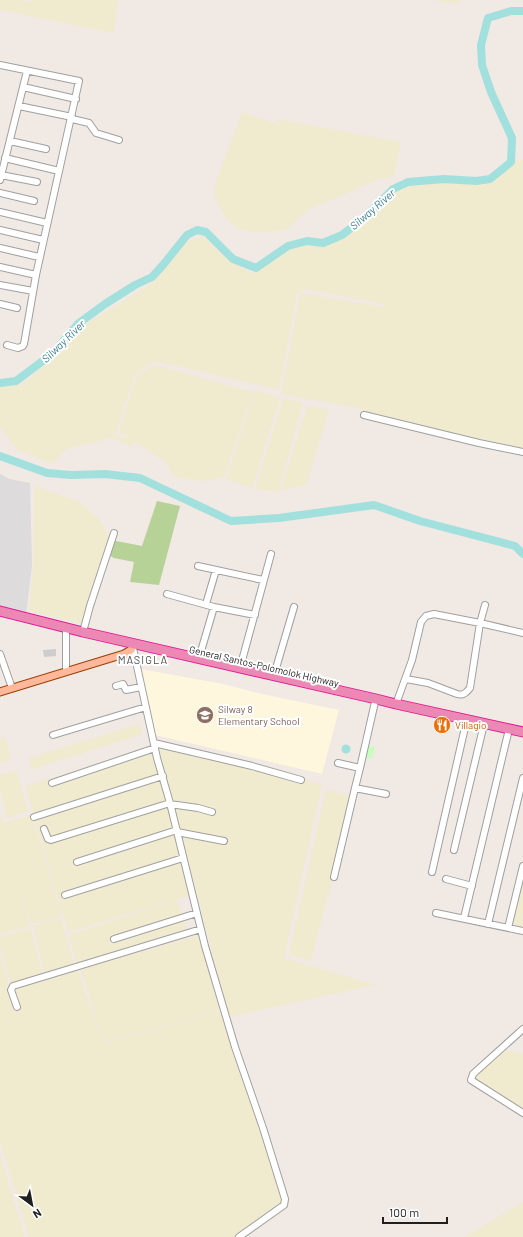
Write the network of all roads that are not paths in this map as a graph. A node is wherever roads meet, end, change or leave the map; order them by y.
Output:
1 (0, 64) edge
2 (28, 71) junction
3 (23, 88) junction
4 (76, 99) junction
5 (19, 106) junction
6 (72, 118) junction
7 (118, 140) dead end
8 (10, 141) junction
9 (46, 148) dead end
10 (5, 158) junction
11 (59, 171) junction
12 (1, 178) edge
13 (37, 182) dead end
14 (0, 193) edge
15 (34, 201) dead end
16 (0, 212) edge
17 (47, 223) junction
18 (0, 230) edge
19 (43, 240) junction
20 (0, 248) edge
21 (40, 257) junction
22 (0, 267) edge
23 (36, 275) junction
24 (0, 285) edge
25 (33, 292) junction
26 (0, 304) edge
27 (17, 308) dead end
28 (7, 345) dead end
29 (364, 415) dead end
30 (523, 452) edge
31 (114, 533) dead end
32 (271, 554) dead end
33 (198, 566) dead end
34 (216, 570) junction
35 (263, 580) junction
36 (167, 594) dead end
37 (206, 604) junction
38 (485, 605) dead end
39 (214, 607) junction
40 (294, 607) dead end
41 (0, 611) edge
42 (255, 615) junction
43 (0, 616) edge
44 (480, 623) junction
45 (66, 632) junction
46 (83, 632) junction
47 (523, 634) edge
48 (133, 646) junction
49 (0, 654) edge
50 (199, 658) junction
51 (240, 668) junction
52 (66, 671) junction
53 (274, 675) junction
54 (406, 679) junction
55 (116, 686) dead end
56 (141, 686) junction
57 (12, 688) junction
58 (0, 692) edge
59 (375, 702) junction
60 (396, 704) junction
61 (146, 707) junction
62 (466, 723) junction
63 (484, 725) junction
64 (508, 730) junction
65 (523, 732) edge
66 (53, 735) dead end
67 (523, 736) edge
68 (155, 746) junction
69 (338, 763) dead end
70 (360, 768) junction
71 (162, 776) junction
72 (523, 778) edge
73 (301, 780) dead end
74 (52, 783) dead end
75 (355, 788) junction
76 (386, 794) dead end
77 (170, 804) junction
78 (212, 812) dead end
79 (34, 817) dead end
80 (44, 829) dead end
81 (177, 831) junction
82 (224, 841) dead end
83 (454, 850) dead end
84 (183, 858) junction
85 (77, 862) dead end
86 (523, 866) edge
87 (432, 872) dead end
88 (334, 877) dead end
89 (446, 879) dead end
90 (472, 886) junction
91 (65, 895) dead end
92 (197, 912) junction
93 (436, 913) dead end
94 (464, 918) junction
95 (488, 924) junction
96 (508, 928) junction
97 (201, 929) junction
98 (523, 932) edge
99 (114, 939) dead end
100 (17, 1008) dead end
101 (523, 1029) edge
102 (523, 1113) edge
103 (239, 1237) edge

1 - 2 street
2 - 3 street
2 - 4 street
3 - 4 street
3 - 5 street
4 - 6 street
5 - 6 street
5 - 8 street
6 - 7 street
6 - 11 street
8 - 9 street
8 - 10 street
10 - 11 street
10 - 12 street
11 - 17 street
12 - 13 street
14 - 15 street
16 - 17 street
17 - 19 street
18 - 19 street
19 - 21 street
20 - 21 street
21 - 23 street
22 - 23 street
23 - 25 street
24 - 25 street
25 - 28 street
26 - 27 street
29 - 30 street
31 - 46 street
32 - 35 street
33 - 34 street
34 - 35 street
34 - 37 street
35 - 42 street
36 - 37 street
37 - 39 street
38 - 44 street
39 - 42 street
39 - 50 street
40 - 53 street
41 - 46 highway
42 - 51 street
43 - 45 highway, General Santos-Polomolok Highway
44 - 47 street
44 - 54 street
44 - 54 street
45 - 48 highway, General Santos-Polomolok Highway
45 - 52 street
46 - 48 highway
48 - 50 highway
48 - 52 main road
48 - 56 street
48 - 59 highway, General Santos-Polomolok Highway
49 - 57 street
50 - 51 highway
51 - 53 highway
52 - 57 main road
53 - 60 highway
54 - 60 street
55 - 56 street
56 - 61 street
57 - 58 main road
59 - 62 highway, General Santos-Polomolok Highway
59 - 70 street
60 - 63 highway
61 - 66 street
61 - 68 street
62 - 63 highway, General Santos-Polomolok Highway
62 - 87 street
63 - 64 highway
63 - 83 street
64 - 65 highway
64 - 67 highway
64 - 90 street
68 - 71 street
68 - 73 street
68 - 74 street
69 - 70 street
70 - 75 street
71 - 77 street
71 - 79 street
72 - 95 street
75 - 76 street
75 - 88 street
77 - 78 street
77 - 80 street
77 - 81 street
81 - 82 street
81 - 84 street
81 - 85 street
84 - 91 street
84 - 92 street
86 - 96 street
89 - 90 street
90 - 94 street
92 - 97 street
92 - 99 street
93 - 94 street
94 - 95 street
95 - 96 street
96 - 98 street
97 - 100 street
97 - 103 street
101 - 102 street

